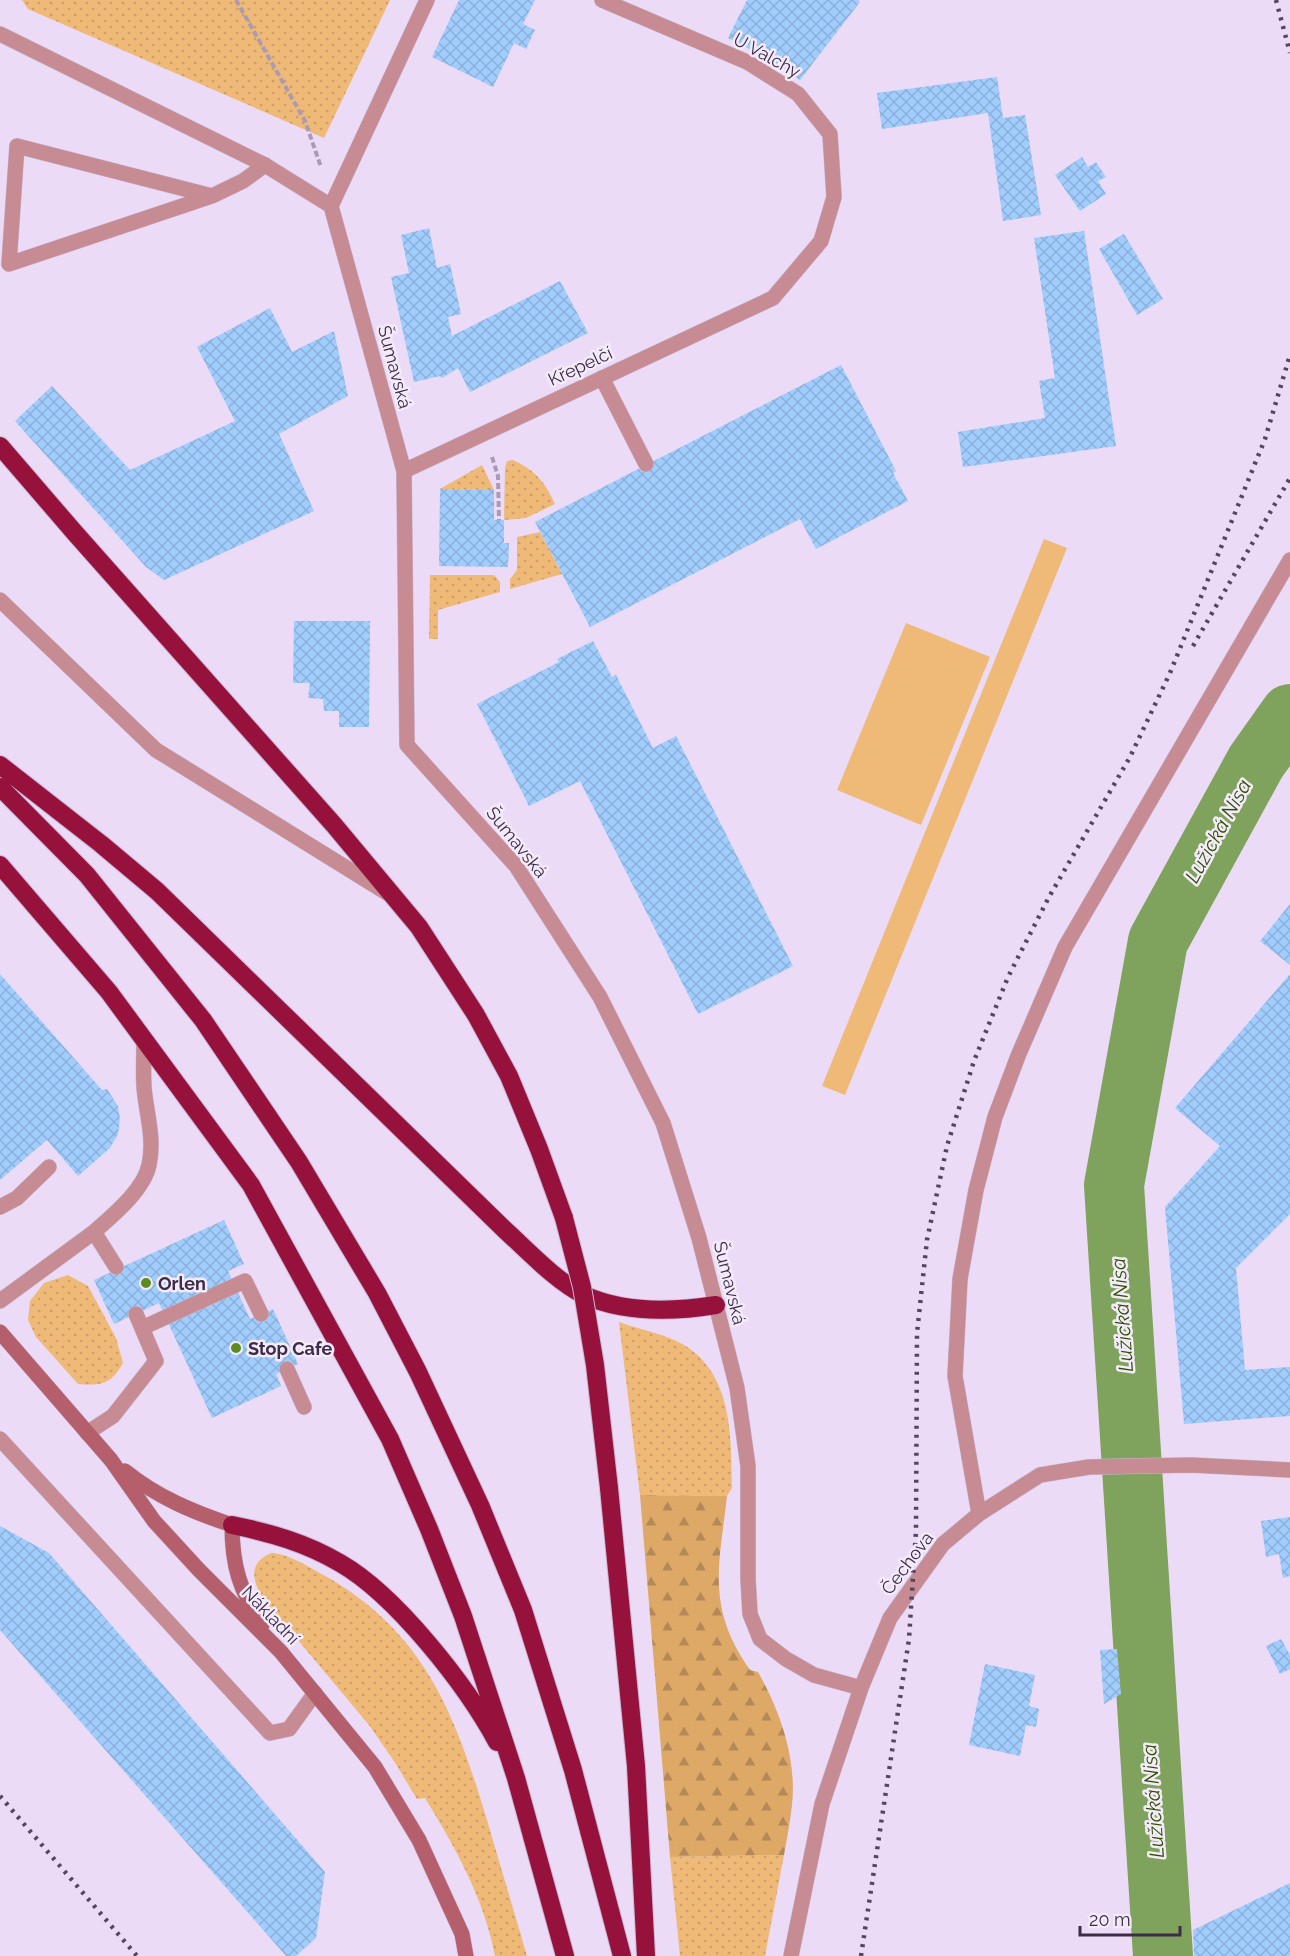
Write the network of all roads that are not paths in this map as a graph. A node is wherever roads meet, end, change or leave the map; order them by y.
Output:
1 (427, 0) edge
2 (602, 0) edge
3 (0, 34) edge
4 (265, 165) junction
5 (212, 196) junction
6 (332, 206) junction
7 (773, 298) joint
8 (602, 378) junction
9 (0, 446) edge
10 (646, 464) dead end
11 (404, 471) junction
12 (1290, 560) edge
13 (0, 600) edge
14 (0, 765) edge
15 (0, 787) edge
16 (0, 865) edge
17 (395, 897) junction
18 (144, 1040) junction
19 (48, 1167) dead end
20 (0, 1207) edge
21 (94, 1232) junction
22 (116, 1267) dead end
23 (0, 1301) edge
24 (716, 1305) junction
25 (261, 1314) dead end
26 (0, 1332) edge
27 (287, 1369) dead end
28 (304, 1407) dead end
29 (87, 1432) junction
30 (0, 1439) edge
31 (111, 1460) junction
32 (1290, 1470) edge
33 (979, 1514) junction
34 (232, 1525) junction
35 (281, 1652) junction
36 (861, 1688) junction
37 (315, 1694) junction
38 (516, 1778) junction
39 (466, 1956) edge
40 (566, 1956) edge
41 (622, 1956) edge
42 (646, 1956) edge
43 (791, 1956) edge

1 - 6 street
2 - 7 street, U Valchy
3 - 4 street
4 - 5 street
4 - 6 street
5 - 5 street
6 - 11 street, Šumavská
7 - 8 street, Křepelčí
8 - 10 street
8 - 11 street, Křepelčí
9 - 17 highway
11 - 24 street, Šumavská
12 - 33 street
13 - 17 street
14 - 24 highway
15 - 41 highway
16 - 18 highway
17 - 42 highway, bridge
18 - 21 street
18 - 38 highway
19 - 20 street
21 - 22 street
21 - 23 street
24 - 36 street, Šumavská
25 - 29 street
26 - 29 street, Nákladní
27 - 28 street
29 - 31 street, Nákladní
30 - 37 street
31 - 34 street
31 - 35 street, Nákladní
32 - 33 street, Čechova
33 - 36 street, Čechova
34 - 35 street
34 - 38 highway
35 - 37 street, Nákladní
36 - 43 street, Čechova
37 - 39 street, Nákladní
38 - 40 highway

